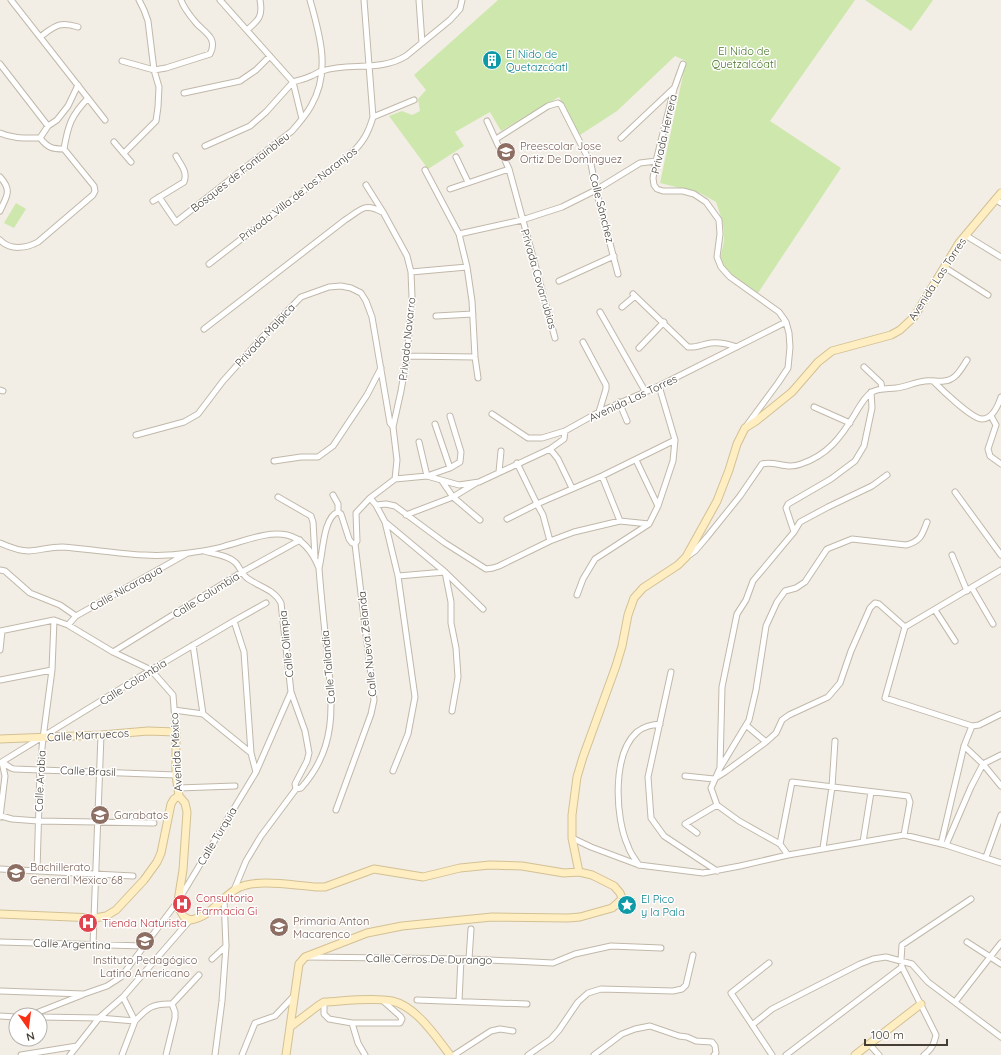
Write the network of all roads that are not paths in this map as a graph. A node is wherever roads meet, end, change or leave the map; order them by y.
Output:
1 (11, 0) edge
2 (139, 0) edge
3 (181, 0) edge
4 (220, 0) edge
5 (260, 0) edge
6 (310, 0) edge
7 (364, 0) edge
8 (419, 0) edge
9 (462, 0) edge
10 (78, 27) dead end
11 (247, 30) junction
12 (40, 37) junction
13 (422, 43) junction
14 (270, 56) junction
15 (122, 61) dead end
16 (0, 64) edge
17 (683, 64) dead end
18 (368, 67) junction
19 (154, 70) junction
20 (322, 71) junction
21 (293, 82) junction
22 (78, 85) junction
23 (674, 89) junction
24 (184, 93) dead end
25 (88, 98) junction
26 (414, 100) dead end
27 (373, 117) junction
28 (302, 119) junction
29 (105, 120) dead end
30 (487, 121) dead end
31 (48, 126) junction
32 (0, 133) edge
33 (40, 138) junction
34 (621, 138) dead end
35 (496, 139) junction
36 (114, 142) dead end
37 (205, 146) dead end
38 (64, 149) junction
39 (124, 153) junction
40 (176, 156) dead end
41 (456, 157) dead end
42 (656, 161) junction
43 (131, 162) dead end
44 (509, 169) junction
45 (425, 170) dead end
46 (0, 177) edge
47 (468, 182) junction
48 (366, 185) dead end
49 (450, 189) dead end
50 (596, 190) junction
51 (1001, 193) edge
52 (159, 198) junction
53 (153, 201) dead end
54 (998, 201) edge
55 (0, 211) edge
56 (383, 212) junction
57 (522, 220) junction
58 (459, 234) junction
59 (965, 235) junction
60 (0, 240) edge
61 (614, 256) junction
62 (1001, 256) edge
63 (209, 264) dead end
64 (467, 266) junction
65 (944, 267) junction
66 (411, 272) junction
67 (618, 274) dead end
68 (559, 281) dead end
69 (988, 295) dead end
70 (622, 307) dead end
71 (600, 312) dead end
72 (474, 314) junction
73 (436, 316) dead end
74 (664, 322) junction
75 (786, 322) junction
76 (204, 329) dead end
77 (555, 338) dead end
78 (583, 342) dead end
79 (737, 347) junction
80 (639, 348) dead end
81 (407, 356) junction
82 (475, 357) junction
83 (967, 360) dead end
84 (864, 367) dead end
85 (381, 368) junction
86 (478, 378) dead end
87 (933, 381) junction
88 (660, 386) junction
89 (882, 389) junction
90 (645, 391) junction
91 (871, 392) junction
92 (1001, 397) edge
93 (620, 402) junction
94 (1000, 404) edge
95 (814, 407) dead end
96 (599, 412) junction
97 (492, 414) dead end
98 (450, 416) dead end
99 (991, 416) junction
100 (627, 421) dead end
101 (850, 423) junction
102 (435, 424) dead end
103 (392, 427) junction
104 (745, 428) junction
105 (565, 431) junction
106 (136, 435) dead end
107 (675, 440) junction
108 (418, 442) dead end
109 (550, 449) junction
110 (501, 451) dead end
111 (636, 460) junction
112 (274, 461) dead end
113 (517, 463) junction
114 (1001, 464) edge
115 (450, 468) junction
116 (499, 472) junction
117 (887, 475) dead end
118 (427, 476) junction
119 (602, 476) junction
120 (395, 479) junction
121 (442, 481) junction
122 (479, 482) junction
123 (572, 488) junction
124 (955, 492) dead end
125 (333, 495) dead end
126 (278, 497) dead end
127 (453, 497) junction
128 (370, 498) junction
129 (537, 504) junction
130 (376, 505) junction
131 (658, 506) junction
132 (338, 512) junction
133 (406, 515) junction
134 (508, 518) dead end
135 (480, 520) dead end
136 (620, 521) junction
137 (385, 522) junction
138 (927, 522) dead end
139 (649, 524) junction
140 (794, 532) junction
141 (300, 540) junction
142 (550, 541) junction
143 (0, 543) edge
144 (355, 544) junction
145 (203, 551) junction
146 (187, 554) junction
147 (952, 555) dead end
148 (1001, 555) edge
149 (686, 557) junction
150 (315, 558) junction
151 (319, 568) junction
152 (0, 570) edge
153 (1001, 570) edge
154 (242, 572) junction
155 (445, 572) junction
156 (398, 576) junction
157 (970, 589) junction
158 (577, 595) dead end
159 (266, 603) dead end
160 (483, 609) dead end
161 (935, 610) junction
162 (76, 616) junction
163 (54, 620) junction
164 (234, 621) junction
165 (993, 624) dead end
166 (68, 625) junction
167 (905, 628) junction
168 (1, 631) edge
169 (955, 641) dead end
170 (193, 645) junction
171 (0, 650) edge
172 (114, 652) junction
173 (52, 670) junction
174 (151, 670) junction
175 (671, 672) dead end
176 (0, 680) edge
177 (291, 692) junction
178 (174, 710) junction
179 (452, 711) dead end
180 (203, 714) junction
181 (1001, 714) edge
182 (660, 724) junction
183 (746, 725) junction
184 (972, 726) junction
185 (176, 732) junction
186 (101, 735) junction
187 (42, 738) junction
188 (0, 740) edge
189 (835, 741) dead end
190 (766, 742) junction
191 (964, 746) junction
192 (251, 753) junction
193 (1001, 755) edge
194 (1, 762) edge
195 (982, 764) junction
196 (720, 768) junction
197 (40, 769) junction
198 (393, 771) dead end
199 (100, 772) junction
200 (256, 772) junction
201 (176, 774) junction
202 (685, 776) dead end
203 (714, 779) junction
204 (235, 786) dead end
205 (1001, 786) edge
206 (832, 787) junction
207 (296, 789) junction
208 (178, 792) junction
209 (871, 792) junction
210 (717, 805) junction
211 (336, 810) dead end
212 (1001, 815) edge
213 (0, 816) edge
214 (38, 821) junction
215 (98, 823) junction
216 (154, 823) dead end
217 (697, 833) dead end
218 (904, 836) junction
219 (572, 838) junction
220 (863, 842) junction
221 (780, 844) junction
222 (944, 844) junction
223 (823, 848) junction
224 (788, 855) junction
225 (986, 857) junction
226 (1001, 862) edge
227 (639, 865) junction
228 (0, 869) edge
229 (37, 871) junction
230 (717, 871) junction
231 (579, 872) junction
232 (97, 874) junction
233 (133, 876) dead end
234 (234, 890) junction
235 (224, 899) junction
236 (971, 900) dead end
237 (178, 901) junction
238 (0, 914) edge
239 (94, 918) junction
240 (190, 920) junction
241 (471, 929) dead end
242 (0, 942) edge
243 (967, 942) dead end
244 (1001, 943) edge
245 (93, 946) junction
246 (144, 946) junction
247 (226, 946) junction
248 (661, 948) dead end
249 (693, 955) dead end
250 (305, 957) junction
251 (991, 957) junction
252 (212, 959) dead end
253 (461, 959) junction
254 (469, 959) junction
255 (901, 960) junction
256 (769, 964) dead end
257 (1001, 964) edge
258 (902, 966) junction
259 (199, 975) dead end
260 (0, 991) edge
261 (84, 994) junction
262 (294, 996) junction
263 (122, 997) junction
264 (382, 1000) junction
265 (417, 1000) dead end
266 (459, 1001) junction
267 (324, 1002) junction
268 (955, 1002) junction
269 (172, 1004) junction
270 (527, 1004) dead end
271 (921, 1004) junction
272 (48, 1008) edge
273 (48, 1017) edge
274 (99, 1018) junction
275 (135, 1021) junction
276 (352, 1023) junction
277 (752, 1025) junction
278 (290, 1027) junction
279 (513, 1031) dead end
280 (1001, 1037) edge
281 (869, 1044) junction
282 (77, 1046) junction
283 (21, 1055) edge
284 (71, 1055) edge
285 (122, 1055) edge
286 (166, 1055) edge
287 (214, 1055) edge
288 (242, 1055) edge
289 (287, 1055) edge
290 (365, 1055) edge
291 (450, 1055) edge
292 (454, 1055) edge
293 (528, 1055) edge
294 (594, 1055) edge
295 (714, 1055) edge
296 (772, 1055) edge
297 (786, 1055) edge
298 (855, 1055) edge
299 (879, 1055) edge
300 (924, 1055) edge

1 - 12 street
2 - 19 street
3 - 19 street
4 - 11 street
5 - 11 street
6 - 20 street, Bosques de Fontainbleu
7 - 18 street, Privada Villa de los Naranjos
8 - 13 street
9 - 13 street
10 - 12 street
11 - 14 street
12 - 22 street
13 - 18 street
14 - 21 street
14 - 24 street
15 - 19 street
16 - 31 street
17 - 23 street, Privada Herrera
18 - 20 street
18 - 27 street, Privada Villa de los Naranjos
19 - 39 street
20 - 21 street
20 - 28 street, Bosques de Fontainbleu
21 - 28 street
21 - 37 street
22 - 25 street
22 - 31 street
23 - 34 street
23 - 42 street, Privada Herrera
25 - 29 street
25 - 38 street
26 - 27 street
27 - 63 street, Privada Villa de los Naranjos
28 - 52 street, Bosques de Fontainbleu
30 - 35 street, Privada Covarrubias
31 - 33 street
32 - 33 street
33 - 38 street
35 - 44 street, Privada Covarrubias
35 - 50 street, Calle Sánchez
36 - 39 street
38 - 60 street
39 - 43 street
40 - 52 street
41 - 47 street
42 - 50 street
42 - 75 street, Privada Herrera
44 - 47 street
44 - 57 street, Privada Covarrubias
45 - 58 street
46 - 55 street
47 - 49 street
48 - 56 street, Privada Navarro
50 - 57 street
50 - 61 street, Calle Sánchez
51 - 54 street, Avenida Las Torres
52 - 53 street
54 - 59 street, Avenida Las Torres
56 - 66 street, Privada Navarro
56 - 76 street
57 - 58 street
57 - 77 street, Privada Covarrubias
58 - 64 street
59 - 62 street
59 - 65 street, Avenida Las Torres
61 - 67 street, Calle Sánchez
61 - 68 street
64 - 66 street
64 - 72 street
65 - 69 street
65 - 104 street, Avenida Las Torres
66 - 81 street, Privada Navarro
70 - 74 street
71 - 90 street
72 - 73 street
72 - 82 street
74 - 79 street
74 - 80 street
75 - 79 street, Avenida Las Torres
75 - 104 street
78 - 96 street
79 - 88 street, Avenida Las Torres
81 - 82 street
81 - 103 street, Privada Navarro
82 - 86 street
83 - 87 street
84 - 89 street
85 - 103 street, Privada Malpica
85 - 106 street, Privada Malpica
85 - 112 street
87 - 89 street
87 - 99 street
88 - 90 street, Avenida Las Torres
88 - 107 street
89 - 91 street
90 - 93 street, Avenida Las Torres
91 - 101 street
91 - 140 street
92 - 94 street
93 - 96 street, Avenida Las Torres
93 - 100 street
94 - 99 street
95 - 101 street
96 - 105 street, Avenida Las Torres
97 - 105 street, Avenida Las Torres
98 - 115 street
99 - 114 street
101 - 149 street
102 - 115 street
103 - 120 street, Privada Navarro
104 - 149 street
105 - 109 street
107 - 111 street
107 - 131 street
108 - 118 street
109 - 113 street
109 - 123 street
110 - 116 street
111 - 119 street
111 - 131 street
113 - 116 street
113 - 129 street
115 - 118 street
116 - 122 street
117 - 140 street
118 - 120 street
118 - 121 street
119 - 123 street
119 - 136 street
120 - 128 street
121 - 122 street
121 - 127 street
122 - 127 street
123 - 129 street
124 - 148 street
125 - 132 street
126 - 150 street
127 - 133 street
127 - 135 street
128 - 130 street
128 - 144 street
129 - 134 street
129 - 142 street
130 - 133 street
130 - 137 street
131 - 139 street
132 - 144 street
132 - 151 street
133 - 142 street
136 - 139 street
136 - 142 street
137 - 155 street
137 - 156 street
138 - 183 street
139 - 158 street
140 - 196 street
141 - 145 street
141 - 150 street
141 - 154 street, Calle Columbia
143 - 146 street
144 - 211 street, Calle Nueva Zelanda
145 - 146 street
145 - 154 street
146 - 162 street, Calle Nicaragua
147 - 157 street
149 - 219 street
150 - 151 street, Calle Tailandia
151 - 207 street, Calle Tailandia
152 - 162 street
153 - 157 street
154 - 172 street, Calle Columbia
154 - 177 street, Calle Olimpia
155 - 156 street
155 - 160 street
155 - 179 street
156 - 198 street
157 - 161 street
157 - 165 street
159 - 164 street, Calle Colombia
161 - 167 street
161 - 169 street
162 - 166 street, Calle Nicaragua
163 - 166 street
163 - 168 street
163 - 173 street, Calle Arabia
164 - 170 street, Calle Colombia
164 - 192 street
166 - 172 street
167 - 184 street
167 - 190 street
168 - 171 street
170 - 174 street, Calle Colombia
170 - 180 street
172 - 174 street
173 - 176 street
173 - 187 street, Calle Arabia
174 - 178 street, Avenida México
174 - 187 street, Calle Colombia
175 - 182 street
177 - 200 street, Calle Turquia
177 - 207 street, Calle Olimpia
178 - 180 street
178 - 185 street, Avenida México
180 - 192 street
181 - 184 street
182 - 227 street
182 - 230 street
183 - 190 street
183 - 196 street
184 - 191 street
185 - 186 street, Calle Marruecos
185 - 201 street, Avenida México
186 - 187 street, Calle Marruecos
186 - 199 street
187 - 188 street, Calle Marruecos
187 - 194 street, Calle Colombia
187 - 197 street, Calle Arabia
189 - 206 street
190 - 203 street
191 - 195 street
191 - 222 street
192 - 200 street
193 - 195 street
194 - 197 street, Calle Brasil
194 - 213 street
195 - 205 street
195 - 222 street
196 - 203 street
197 - 199 street, Calle Brasil
197 - 214 street, Calle Arabia
199 - 201 street, Calle Brasil
199 - 215 street
200 - 237 street, Calle Turquia
201 - 208 street, Avenida México
202 - 203 street
203 - 210 street
204 - 208 street
206 - 209 street
206 - 221 street
206 - 223 street
207 - 234 street, Calle Tailandia
208 - 237 street
208 - 239 street, Avenida México
209 - 218 street
209 - 220 street
210 - 217 street
210 - 221 street
212 - 225 street
213 - 214 street
214 - 215 street
214 - 229 street, Calle Arabia
215 - 216 street
215 - 232 street
218 - 220 street
218 - 222 street
219 - 227 street
219 - 231 street
220 - 223 street
221 - 224 street
222 - 225 street
223 - 224 street
224 - 230 street
225 - 226 street
227 - 230 street
228 - 229 street
229 - 232 street
231 - 234 street
231 - 250 street
232 - 233 street
232 - 239 street
234 - 235 street
235 - 240 street
235 - 247 street
236 - 255 street
237 - 240 street
237 - 246 street, Calle Turquia
238 - 239 street, Avenida México
239 - 245 street
240 - 263 street
241 - 254 street
242 - 245 street, Calle Argentina
243 - 251 street
244 - 251 street
245 - 246 street, Calle Argentina
246 - 261 street, Calle Turquia
247 - 252 street
247 - 287 street
248 - 254 street, Calle Cerros De Durango
249 - 293 street
250 - 253 street, Calle Cerros De Durango
250 - 262 street
251 - 257 street
251 - 268 street
253 - 254 street, Calle Cerros De Durango
253 - 266 street
255 - 258 street
255 - 268 street
255 - 277 street
256 - 277 street
258 - 271 street
258 - 297 street
259 - 269 street
260 - 261 street
261 - 272 street, Calle Turquia
262 - 278 street
262 - 288 street
263 - 274 street
263 - 275 street
264 - 267 street
264 - 276 street
264 - 291 street
265 - 266 street
266 - 270 street
267 - 276 street
267 - 278 street
268 - 280 street
269 - 275 street
269 - 286 street
271 - 281 street
271 - 300 street
273 - 274 street
274 - 275 street
274 - 282 street
275 - 285 street
276 - 290 street
277 - 296 street
278 - 289 street
279 - 292 street
281 - 298 street
281 - 299 street
282 - 283 street
282 - 284 street
294 - 295 street

